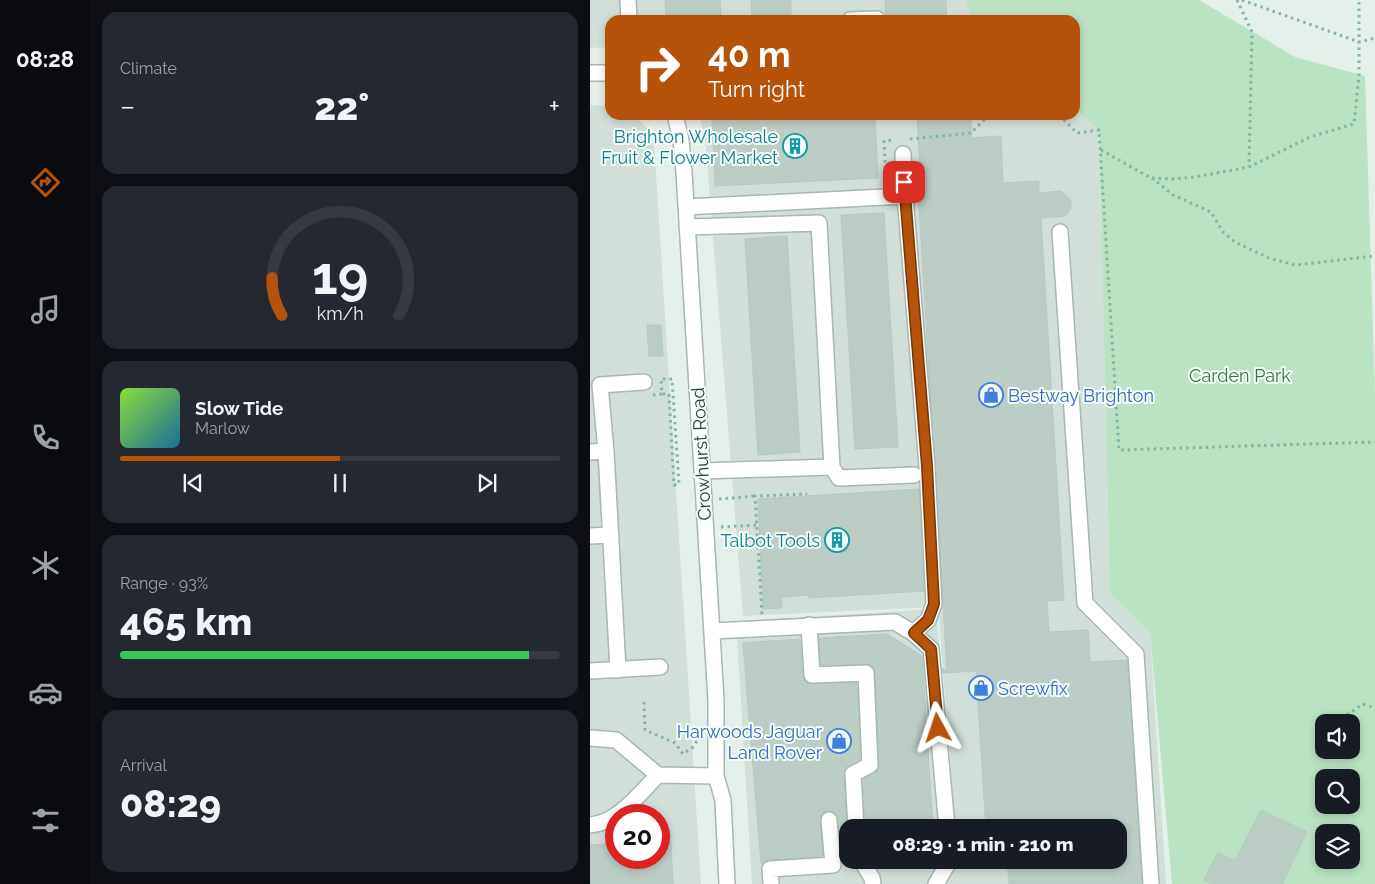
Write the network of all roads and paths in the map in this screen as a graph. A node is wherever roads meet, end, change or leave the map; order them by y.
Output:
1 (628, 0) edge
2 (1237, 0) edge
3 (1242, 0) edge
4 (1359, 0) edge
5 (628, 15) edge
6 (1375, 38) edge
7 (1358, 42) junction
8 (590, 73) edge
9 (605, 73) edge
10 (676, 120) edge
11 (1064, 120) edge
12 (1100, 149) junction
13 (903, 154) dead end
14 (1249, 167) junction
15 (1151, 178) junction
16 (905, 196) junction
17 (686, 207) junction
18 (687, 228) junction
19 (1060, 232) dead end
20 (1375, 256) edge
21 (672, 380) dead end
22 (644, 382) dead end
23 (662, 394) dead end
24 (1375, 442) edge
25 (606, 451) junction
26 (590, 452) edge
27 (832, 467) junction
28 (702, 471) junction
29 (914, 475) dead end
30 (807, 494) dead end
31 (755, 496) junction
32 (719, 500) dead end
33 (756, 526) junction
34 (720, 527) dead end
35 (611, 535) junction
36 (590, 536) edge
37 (810, 625) junction
38 (763, 628) junction
39 (712, 630) junction
40 (914, 633) junction
41 (660, 667) dead end
42 (618, 670) junction
43 (590, 671) edge
44 (644, 702) dead end
45 (1375, 708) edge
46 (1348, 714) dead end
47 (700, 735) dead end
48 (590, 738) edge
49 (658, 775) junction
50 (716, 776) junction
51 (856, 819) edge
52 (946, 819) edge
53 (829, 820) dead end
54 (590, 825) edge
55 (866, 869) edge
56 (945, 869) edge
57 (727, 884) edge
58 (771, 884) edge
59 (872, 884) edge
60 (936, 884) edge
61 (1150, 884) edge

1 - 5 street
2 - 14 path
3 - 7 path
4 - 7 path
6 - 7 path
7 - 14 path
8 - 9 street
10 - 17 street, Crowhurst Road
11 - 12 path
12 - 15 path
12 - 24 path
13 - 16 street
14 - 15 path
15 - 20 path
16 - 17 street
16 - 40 street
17 - 18 street, Crowhurst Road
18 - 27 street
18 - 28 street, Crowhurst Road
19 - 61 street
21 - 23 path
22 - 25 street
25 - 26 street
25 - 35 street
27 - 28 street
27 - 29 street
28 - 39 street, Crowhurst Road
30 - 31 path
31 - 32 path
31 - 33 path
33 - 34 path
33 - 38 path
35 - 36 street
35 - 42 street
37 - 38 street
37 - 40 street
37 - 51 street
38 - 39 street
39 - 50 street, Crowhurst Road
40 - 52 street
41 - 42 street
42 - 43 street
44 - 47 path
45 - 46 path
48 - 49 street
49 - 50 street
49 - 54 street
50 - 57 street, Crowhurst Road
53 - 58 street
55 - 59 street
56 - 60 street

